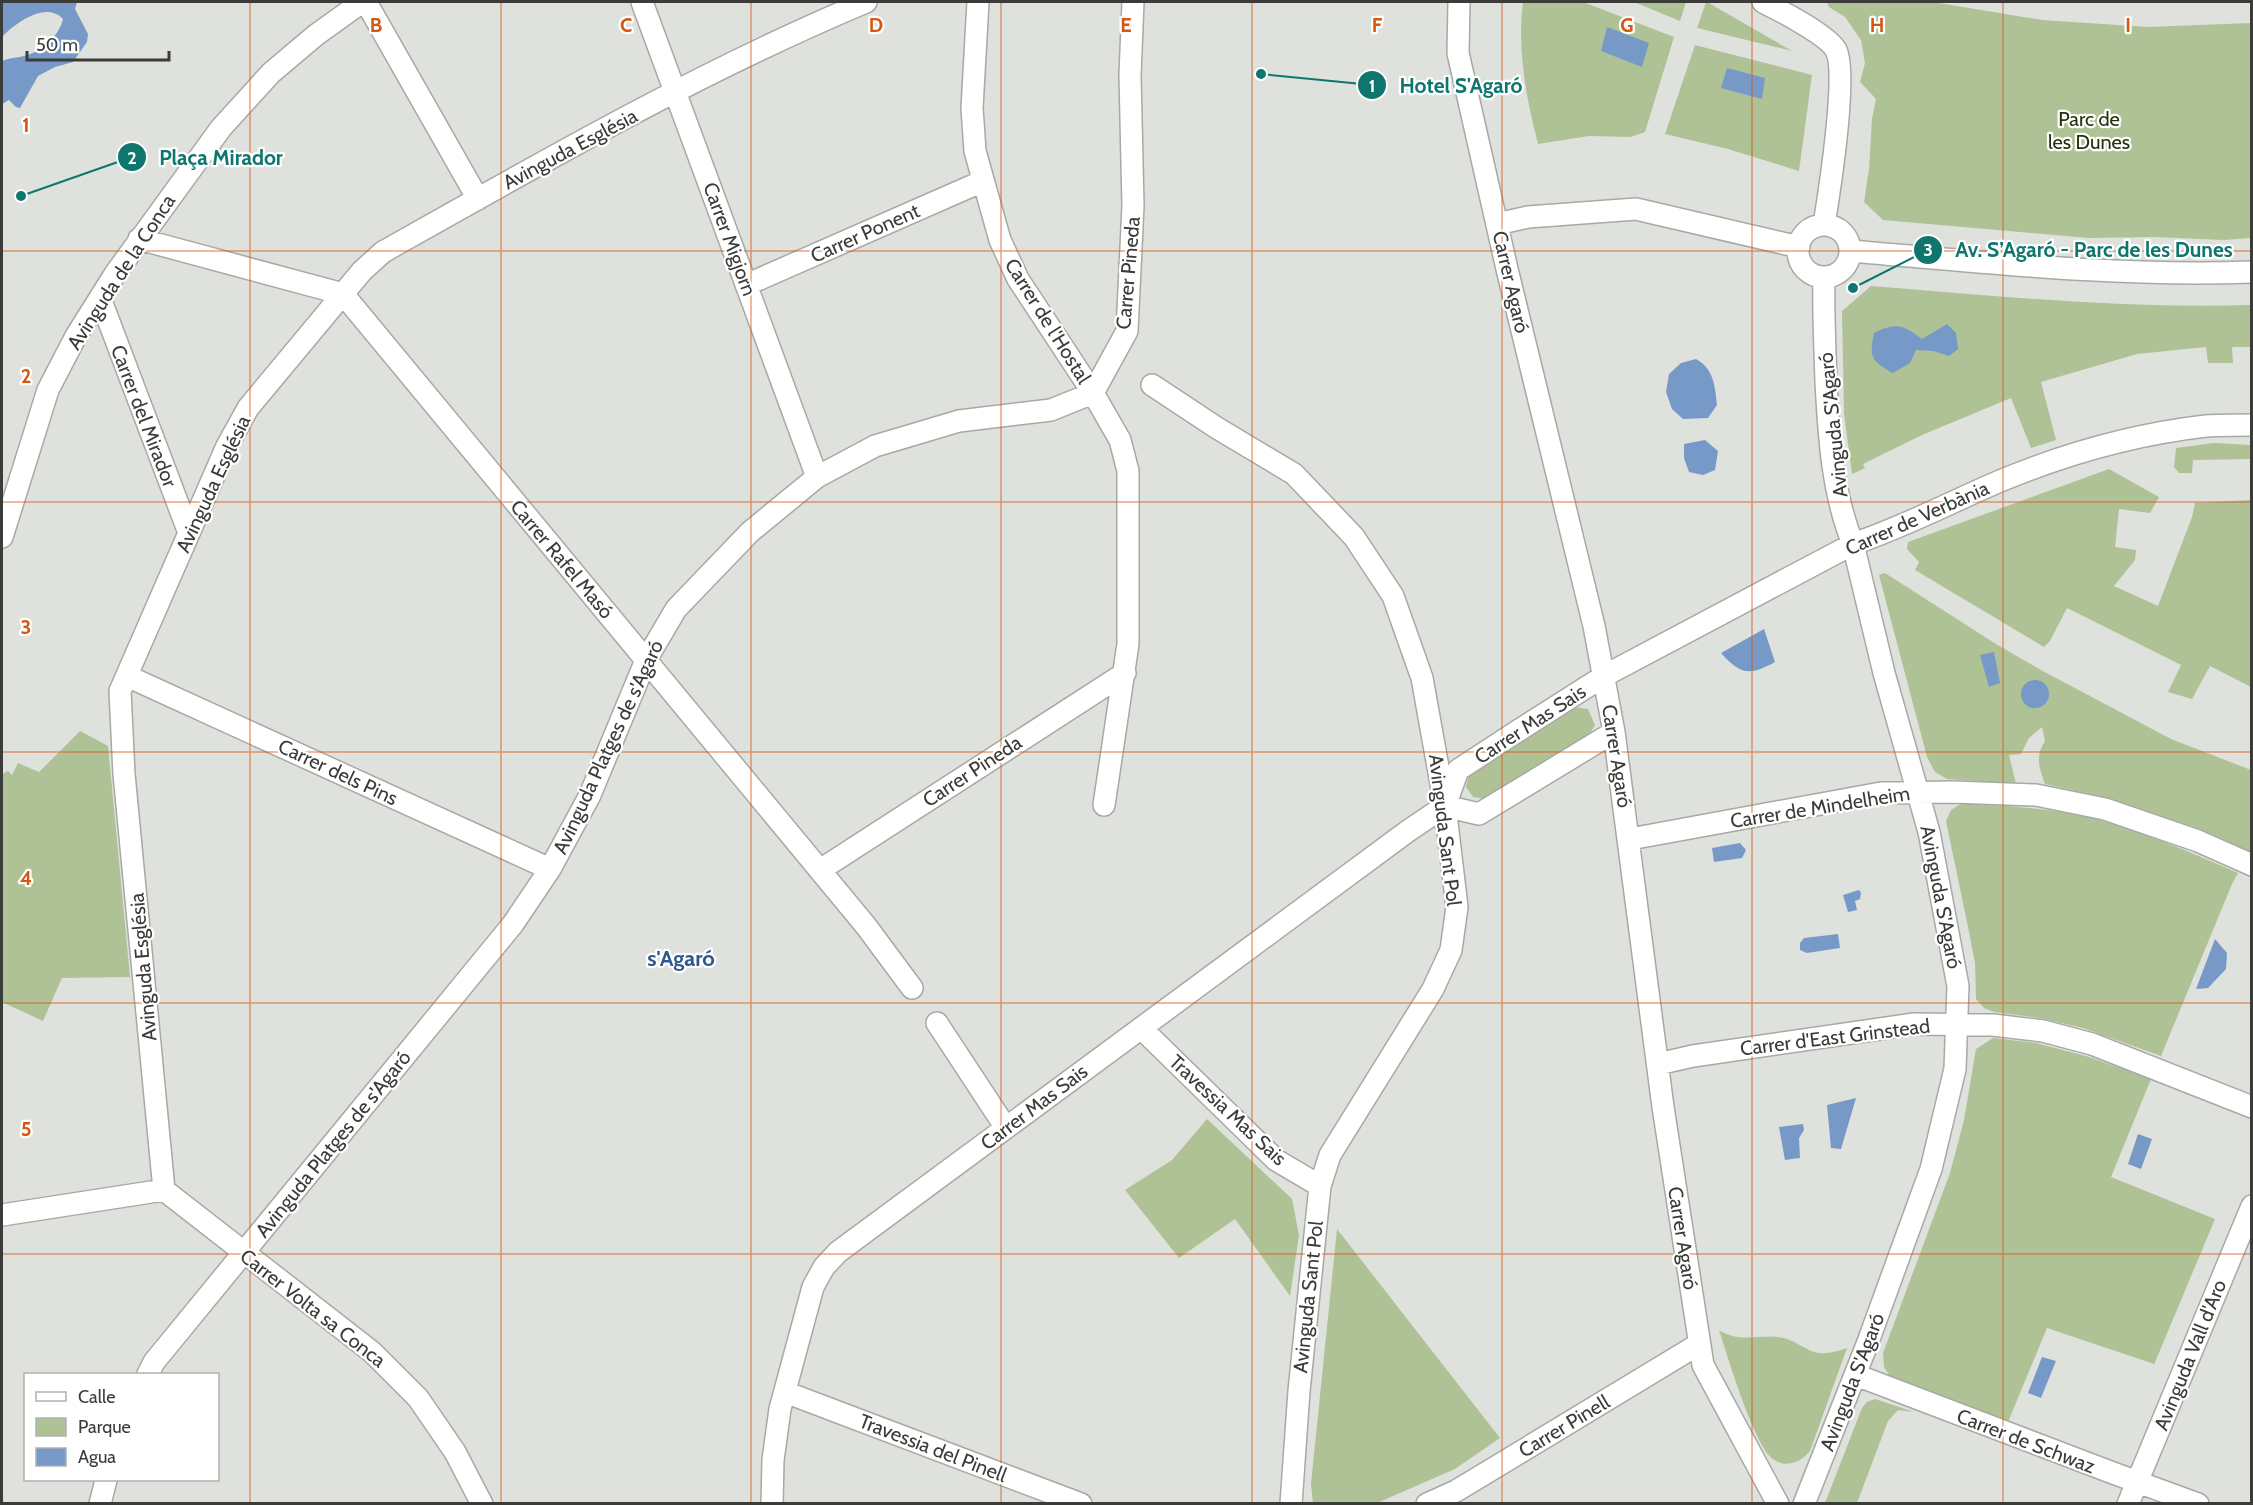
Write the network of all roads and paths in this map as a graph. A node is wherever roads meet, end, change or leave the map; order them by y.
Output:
1 (364, 2) edge
2 (642, 2) edge
3 (866, 2) edge
4 (978, 2) edge
5 (1133, 2) edge
6 (1459, 2) edge
7 (1763, 2) edge
8 (676, 92) junction
9 (983, 181) junction
10 (478, 199) junction
11 (1497, 224) junction
12 (1824, 225) junction
13 (139, 239) junction
14 (1798, 247) junction
15 (1850, 251) junction
16 (2252, 272) edge
17 (1824, 277) junction
18 (746, 285) junction
19 (343, 294) junction
20 (100, 298) junction
21 (1152, 385) dead end
22 (1093, 393) junction
23 (2252, 425) edge
24 (817, 477) junction
25 (189, 533) junction
26 (2, 537) edge
27 (1853, 544) junction
28 (646, 660) junction
29 (1125, 673) junction
30 (127, 676) junction
31 (1604, 676) junction
32 (1614, 732) junction
33 (1919, 792) junction
34 (1104, 805) dead end
35 (1445, 806) junction
36 (1630, 839) junction
37 (2252, 865) edge
38 (550, 869) junction
39 (820, 870) junction
40 (912, 988) dead end
41 (937, 1023) dead end
42 (1957, 1024) junction
43 (1142, 1028) junction
44 (1658, 1064) junction
45 (2252, 1107) edge
46 (1006, 1128) junction
47 (1320, 1186) junction
48 (164, 1190) junction
49 (2252, 1206) edge
50 (2, 1215) edge
51 (243, 1253) junction
52 (1700, 1344) junction
53 (148, 1373) edge
54 (1856, 1375) junction
55 (785, 1392) junction
56 (106, 1481) edge
57 (2137, 1481) junction
58 (100, 1503) edge
59 (482, 1503) edge
60 (772, 1503) edge
61 (1081, 1503) edge
62 (1291, 1503) edge
63 (1427, 1503) edge
64 (1778, 1503) edge
65 (1804, 1503) edge
66 (2128, 1503) edge
67 (2198, 1503) edge

1 - 10 street
1 - 13 street, Avinguda de la Conca
2 - 8 street, Carrer Migjorn
3 - 8 street, Avinguda Església
4 - 9 street, Carrer de l'Hostal
5 - 22 street, Carrer Pineda
6 - 11 street, Carrer Agaró
7 - 12 street
8 - 10 street, Avinguda Església
8 - 18 street, Carrer Migjorn
9 - 18 street, Carrer Ponent
9 - 22 street, Carrer de l'Hostal
10 - 19 street, Avinguda Església
11 - 14 street
11 - 31 street, Carrer Agaró
12 - 14 street
12 - 15 street
13 - 19 street
13 - 20 street, Avinguda de la Conca
14 - 17 street
15 - 16 street
15 - 17 street
17 - 27 street, Avinguda S'Agaró
18 - 24 street, Carrer Migjorn
19 - 25 street, Avinguda Església
19 - 28 street, Carrer Rafel Masó
20 - 25 street, Carrer del Mirador
20 - 26 street, Avinguda de la Conca
21 - 35 street, Avinguda Sant Pol
22 - 24 street, Avinguda Platges de s'Agaró
22 - 29 street
23 - 27 street, Carrer de Verbània
24 - 28 street, Avinguda Platges de s'Agaró
25 - 30 street, Avinguda Església
27 - 31 street, Carrer de Verbània
27 - 33 street, Avinguda S'Agaró
28 - 38 street, Avinguda Platges de s'Agaró
28 - 39 street, Carrer Rafel Masó
29 - 34 street
29 - 39 street, Carrer Pineda
30 - 38 street, Carrer dels Pins
30 - 48 street, Avinguda Església
31 - 32 street, Carrer Agaró
31 - 35 street, Carrer Mas Sais
32 - 35 street
32 - 36 street, Carrer Agaró
33 - 36 street, Carrer de Mindelheim
33 - 37 street, Carrer de Mindelheim
33 - 42 street, Avinguda S'Agaró
35 - 43 street, Carrer Mas Sais
35 - 47 street, Avinguda Sant Pol
36 - 44 street, Carrer Agaró
38 - 51 street, Avinguda Platges de s'Agaró
39 - 40 street, Carrer Rafel Masó
41 - 46 street
42 - 44 street, Carrer d'East Grinstead
42 - 45 street, Carrer d'East Grinstead
42 - 54 street, Avinguda S'Agaró
43 - 46 street, Carrer Mas Sais
43 - 47 street, Travessia Mas Sais
44 - 52 street, Carrer Agaró
46 - 55 street, Carrer Mas Sais
47 - 62 street, Avinguda Sant Pol
48 - 50 street
48 - 51 street, Carrer Volta sa Conca
49 - 57 street, Avinguda Vall d'Aro
51 - 53 street, Avinguda Platges de s'Agaró
51 - 59 street, Carrer Volta sa Conca
52 - 63 street, Carrer Pinell
52 - 64 street, Carrer Agaró
54 - 57 street, Carrer de Schwaz
54 - 65 street, Avinguda S'Agaró
55 - 60 street, Carrer Mas Sais
55 - 61 street, Travessia del Pinell
56 - 58 street
57 - 66 street, Avinguda Vall d'Aro
57 - 67 street, Carrer de Schwaz

